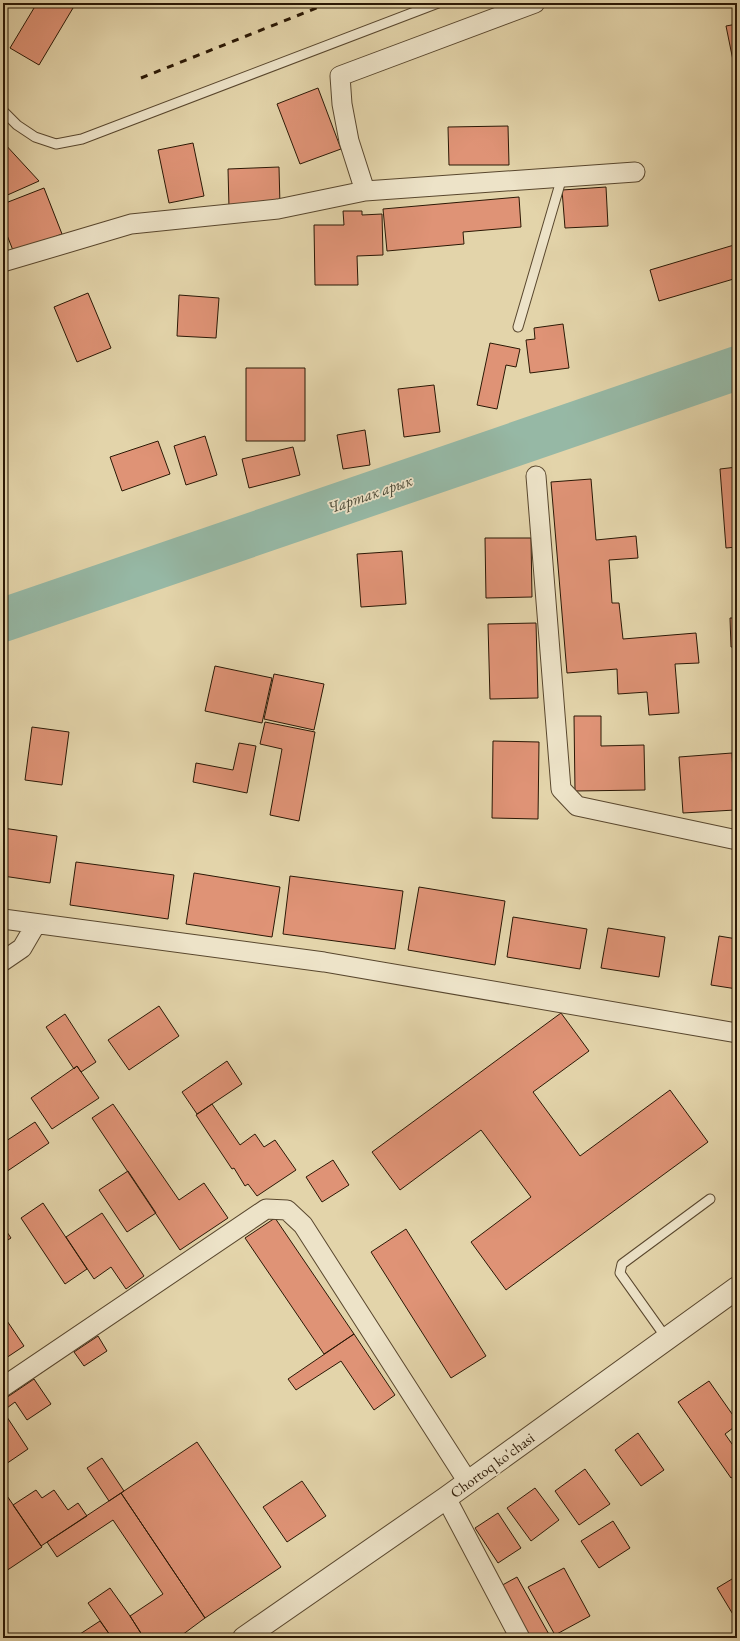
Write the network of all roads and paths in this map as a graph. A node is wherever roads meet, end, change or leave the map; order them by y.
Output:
1 (438, 3) edge
2 (535, 3) edge
3 (3, 111) edge
4 (635, 172) dead end
5 (562, 177) junction
6 (365, 191) junction
7 (3, 262) edge
8 (518, 327) dead end
9 (536, 476) dead end
10 (737, 840) edge
11 (3, 919) edge
12 (36, 924) junction
13 (3, 961) edge
14 (737, 1033) edge
15 (710, 1200) dead end
16 (737, 1288) edge
17 (667, 1339) junction
18 (3, 1387) edge
19 (468, 1482) junction
20 (446, 1498) junction
21 (244, 1638) edge
22 (520, 1638) edge

1 - 3 lane
2 - 6 street
4 - 5 street
5 - 6 street
5 - 8 lane
6 - 7 street
9 - 10 street
11 - 12 street
12 - 13 street
12 - 14 street
15 - 17 lane
16 - 17 street, Chortoq ko'chasi
17 - 19 street, Chortoq ko'chasi
18 - 19 street
19 - 20 street, Chortoq ko'chasi
20 - 21 street, Chortoq ko'chasi
20 - 22 street

